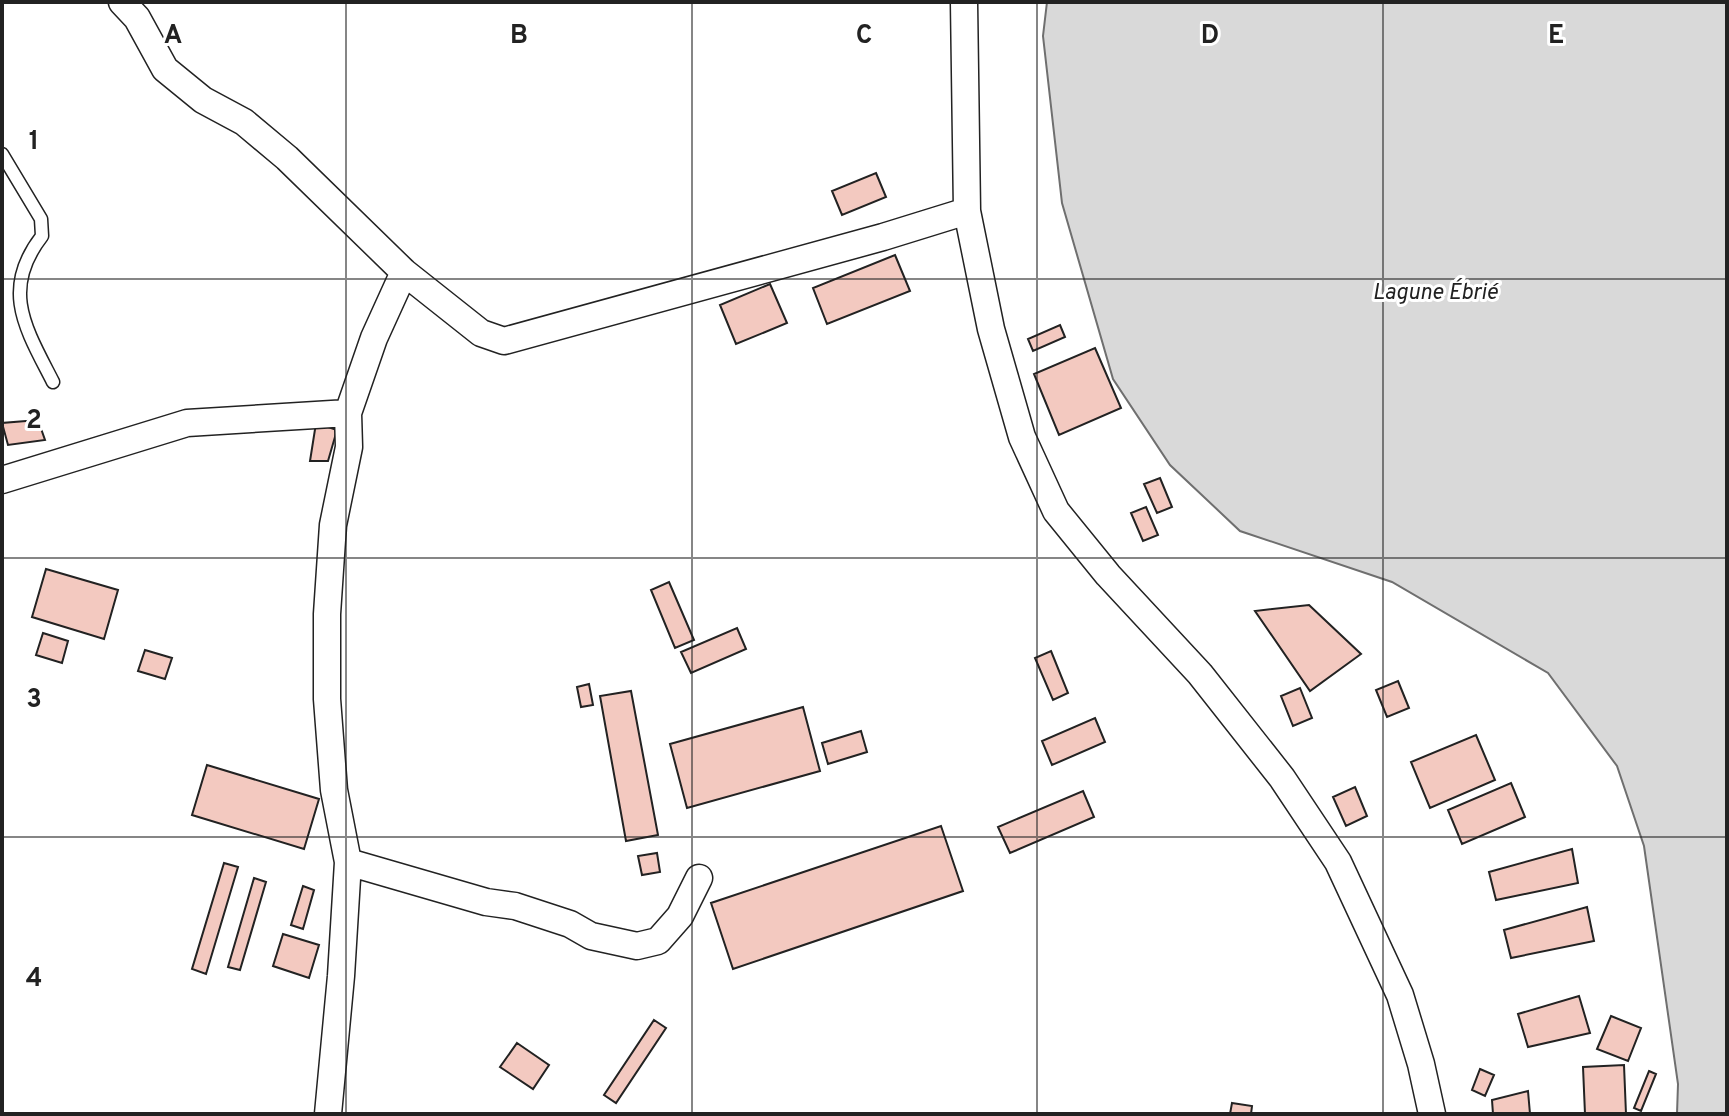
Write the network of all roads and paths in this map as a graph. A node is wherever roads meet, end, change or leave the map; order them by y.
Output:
1 (122, 2) edge
2 (964, 2) edge
3 (2, 154) edge
4 (967, 211) junction
5 (404, 272) junction
6 (53, 382) dead end
7 (348, 413) junction
8 (2, 480) edge
9 (348, 862) junction
10 (699, 878) dead end
11 (328, 1114) edge
12 (1432, 1114) edge

1 - 5 street
2 - 4 street
3 - 6 lane
4 - 5 street
4 - 12 street
5 - 7 street
7 - 8 street
7 - 9 street
9 - 10 street
9 - 11 street

